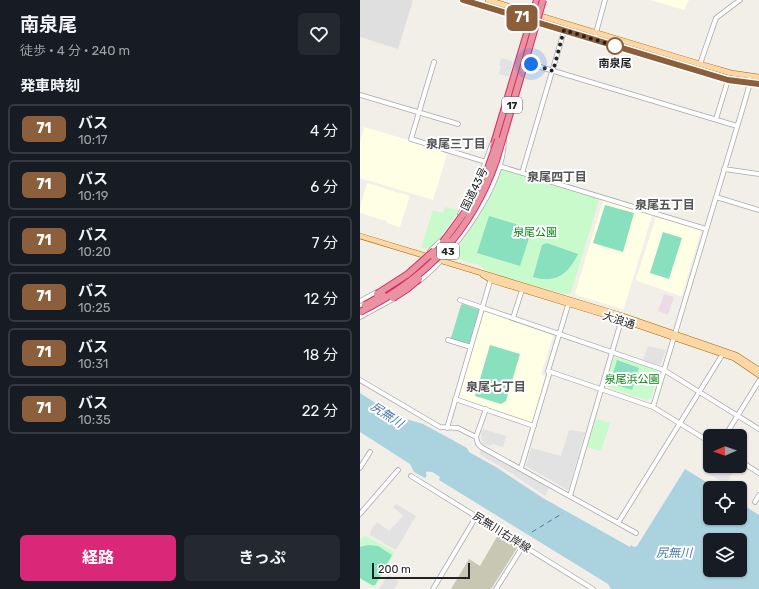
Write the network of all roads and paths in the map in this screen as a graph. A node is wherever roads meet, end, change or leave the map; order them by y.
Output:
1 (463, 0) edge
2 (488, 0) edge
3 (538, 0) edge
4 (544, 0) edge
5 (605, 0) edge
6 (740, 0) edge
7 (495, 1) edge
8 (533, 14) junction
9 (540, 16) junction
10 (531, 20) junction
11 (538, 23) junction
12 (564, 30) junction
13 (595, 32) junction
14 (594, 40) junction
15 (434, 62) dead end
16 (527, 63) junction
17 (700, 64) junction
18 (553, 71) junction
19 (749, 76) junction
20 (759, 77) edge
21 (728, 80) junction
22 (750, 83) junction
23 (759, 84) edge
24 (360, 95) edge
25 (419, 113) junction
26 (716, 119) junction
27 (458, 124) dead end
28 (737, 126) junction
29 (496, 136) junction
30 (504, 140) junction
31 (486, 162) junction
32 (499, 166) junction
33 (724, 169) junction
34 (522, 173) junction
35 (759, 174) edge
36 (716, 197) junction
37 (759, 210) edge
38 (706, 229) junction
39 (360, 236) edge
40 (426, 256) junction
41 (442, 260) junction
42 (491, 278) junction
43 (522, 290) junction
44 (460, 300) dead end
45 (360, 302) edge
46 (569, 302) junction
47 (360, 307) edge
48 (483, 308) junction
49 (360, 312) edge
50 (360, 317) edge
51 (513, 318) junction
52 (622, 318) junction
53 (559, 334) junction
54 (674, 335) junction
55 (448, 340) dead end
56 (471, 347) junction
57 (723, 352) junction
58 (613, 353) junction
59 (664, 370) junction
60 (759, 370) edge
61 (548, 371) junction
62 (759, 375) edge
63 (360, 380) edge
64 (759, 381) edge
65 (602, 390) junction
66 (699, 392) junction
67 (455, 399) junction
68 (653, 407) junction
69 (486, 409) junction
70 (738, 416) junction
71 (680, 424) junction
72 (534, 426) junction
73 (447, 428) junction
74 (730, 429) edge
75 (759, 429) edge
76 (476, 437) junction
77 (703, 438) edge
78 (370, 452) dead end
79 (747, 465) edge
80 (360, 468) edge
81 (521, 468) junction
82 (398, 470) dead end
83 (759, 473) edge
84 (411, 476) dead end
85 (759, 495) edge
86 (570, 496) junction
87 (755, 502) dead end
88 (360, 514) edge
89 (476, 517) junction
90 (618, 523) junction
91 (636, 533) dead end
92 (523, 546) junction
93 (434, 589) edge
94 (496, 589) edge
95 (593, 589) edge

1 - 10 main road
2 - 7 main road
3 - 8 highway, 国道43号 / 43
3 - 47 highway, 17, bridge
4 - 9 highway, 国道43号 / 43
4 - 49 highway, 17, bridge
5 - 13 street
6 - 17 street
7 - 8 main road
8 - 9 main road
8 - 10 highway, 国道43号 / 43
9 - 11 highway, 国道43号 / 43
9 - 13 main road
10 - 11 main road
10 - 29 highway, 国道43号 / 43
11 - 12 main road
11 - 16 highway, 国道43号 / 43
12 - 14 main road
12 - 18 street
13 - 14 street
13 - 17 main road
14 - 21 main road
15 - 25 street
16 - 18 street
16 - 30 highway, 国道43号 / 43
17 - 19 main road
18 - 26 street
18 - 34 street
19 - 20 main road
19 - 22 street
21 - 22 main road
21 - 26 street
22 - 23 main road
22 - 28 street
24 - 25 street
25 - 27 street
25 - 31 street
26 - 28 street
28 - 33 street
29 - 31 street
29 - 45 highway, 国道43号 / 43, bridge
30 - 32 street
30 - 50 highway, 国道43号 / 43, bridge
31 - 40 street
32 - 34 street
32 - 41 street
33 - 35 street
33 - 36 street
34 - 38 street
36 - 37 street
36 - 38 street
38 - 54 street
39 - 40 main road, 大浪通
40 - 41 main road, 大浪通
40 - 45 street
41 - 42 main road, 大浪通
41 - 50 street
42 - 43 main road, 大浪通
42 - 46 main road, 大浪通
42 - 48 street
43 - 46 main road, 大浪通
43 - 51 street
44 - 48 street
46 - 52 main road, 大浪通
46 - 53 street
48 - 51 street
48 - 56 street
51 - 53 street
52 - 54 main road, 大浪通
52 - 58 street
53 - 58 street
53 - 61 street
54 - 57 main road, 大浪通
54 - 59 street
55 - 56 street
56 - 67 street
57 - 60 main road, 大浪通
57 - 62 main road, 大浪通
57 - 66 street
58 - 59 street
58 - 65 street
59 - 66 street
59 - 68 street
61 - 65 street
61 - 72 street
63 - 73 street
64 - 70 street
65 - 68 street
65 - 86 street
66 - 70 street
66 - 71 street
67 - 69 street
67 - 73 street
68 - 71 street
69 - 72 street
69 - 76 street
70 - 74 street
70 - 75 street
71 - 77 street
71 - 90 street
72 - 81 street
73 - 76 street
76 - 81 street
78 - 80 street
79 - 83 street
81 - 86 street
82 - 88 street
84 - 89 street, 尻無川右岸線
85 - 87 street
86 - 90 street
89 - 92 street, 尻無川右岸線
89 - 93 street
90 - 91 street
92 - 94 street
92 - 95 street, 尻無川右岸線

